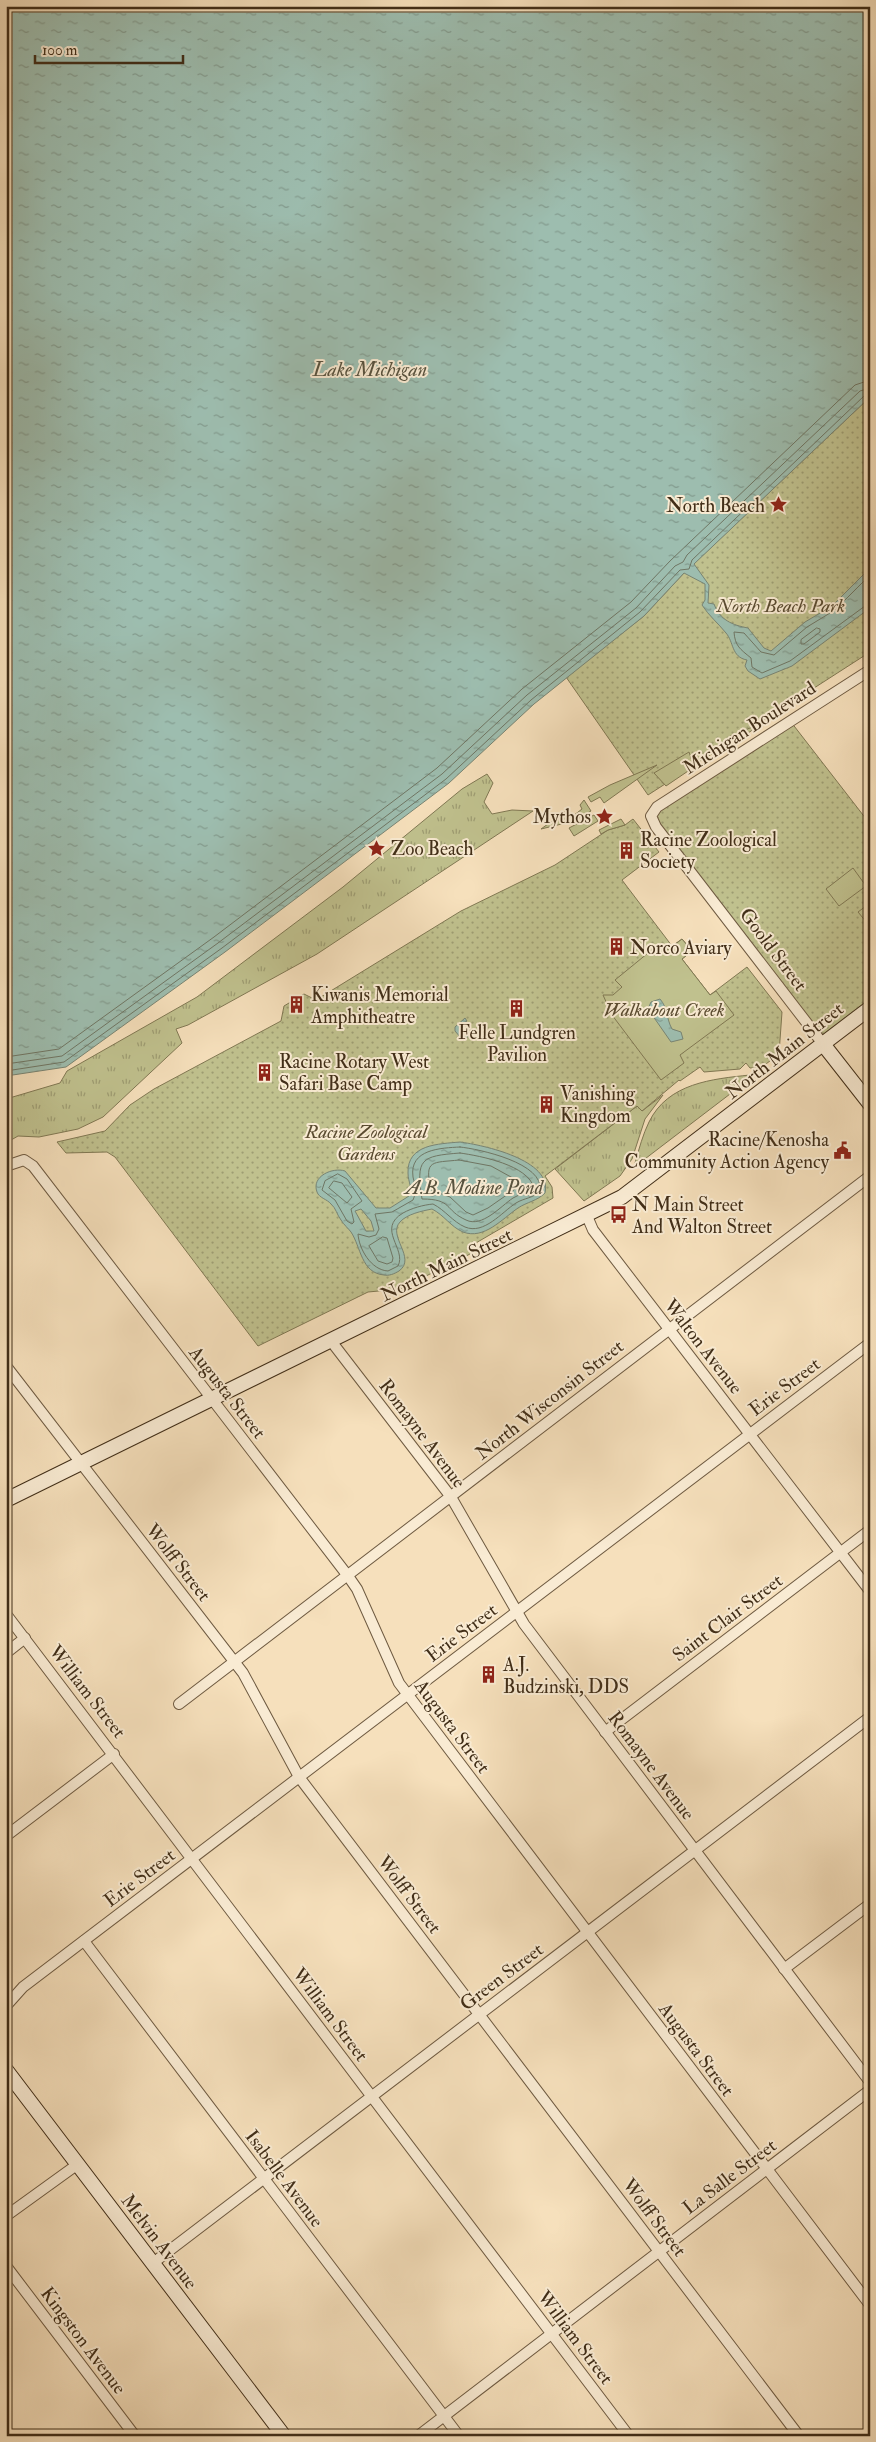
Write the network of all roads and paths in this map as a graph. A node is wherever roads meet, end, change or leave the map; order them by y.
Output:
1 (870, 670) edge
2 (651, 816) joint
3 (870, 1008) edge
4 (824, 1044) junction
5 (870, 1104) edge
6 (6, 1166) edge
7 (870, 1176) edge
8 (587, 1216) junction
9 (669, 1329) junction
10 (331, 1341) junction
11 (870, 1343) edge
12 (6, 1366) edge
13 (211, 1399) junction
14 (750, 1434) junction
15 (80, 1463) junction
16 (451, 1497) junction
17 (6, 1500) edge
18 (870, 1530) edge
19 (840, 1552) junction
20 (348, 1576) junction
21 (870, 1591) edge
22 (515, 1612) junction
23 (6, 1614) edge
24 (25, 1638) junction
25 (6, 1653) edge
26 (235, 1662) junction
27 (407, 1695) junction
28 (179, 1704) dead end
29 (870, 1717) edge
30 (605, 1732) junction
31 (114, 1754) junction
32 (299, 1777) junction
33 (6, 1836) edge
34 (695, 1850) junction
35 (192, 1859) junction
36 (870, 1904) edge
37 (587, 1932) junction
38 (84, 1941) junction
39 (784, 1969) junction
40 (6, 2006) edge
41 (479, 2014) junction
42 (6, 2070) edge
43 (870, 2082) edge
44 (870, 2090) edge
45 (372, 2096) junction
46 (78, 2164) junction
47 (766, 2170) junction
48 (264, 2178) junction
49 (6, 2216) edge
50 (659, 2252) junction
51 (153, 2263) junction
52 (6, 2266) edge
53 (870, 2306) edge
54 (551, 2334) junction
55 (444, 2416) junction
56 (135, 2436) edge
57 (284, 2436) edge
58 (418, 2436) edge
59 (459, 2436) edge
60 (629, 2436) edge
61 (799, 2436) edge

1 - 2 street, Michigan Boulevard
2 - 4 street, Goold Street
3 - 4 main road, North Main Street
4 - 5 main road, Goold Street
4 - 8 main road, North Main Street
6 - 13 street, Augusta Street
7 - 9 street, North Wisconsin Street
8 - 9 street, Walton Avenue
8 - 10 main road, North Main Street
9 - 14 street, Walton Avenue
9 - 16 street, North Wisconsin Street
10 - 13 main road, North Main Street
10 - 16 street, Romayne Avenue
11 - 14 street, Erie Street
12 - 15 street, Wolff Street
13 - 15 main road, North Main Street
13 - 20 street, Augusta Street
14 - 19 street, Walton Avenue
14 - 22 street, Erie Street
15 - 17 main road, North Main Street
15 - 26 street, Wolff Street
16 - 20 street, North Wisconsin Street
16 - 22 street, Romayne Avenue
18 - 19 street, Saint Clair Street
19 - 21 street, Walton Avenue
19 - 30 street, Saint Clair Street
20 - 26 street, North Wisconsin Street
20 - 27 street, Augusta Street
22 - 27 street, Erie Street
22 - 30 street, Romayne Avenue
23 - 24 street, William Street
24 - 25 street
24 - 31 street, William Street
26 - 28 street, North Wisconsin Street
26 - 32 street, Wolff Street
27 - 32 street, Erie Street
27 - 37 street, Augusta Street
29 - 34 street, Green Street
30 - 34 street, Romayne Avenue
31 - 33 street
31 - 35 street, William Street
32 - 35 street, Erie Street
32 - 41 street, Wolff Street
34 - 37 street, Green Street
34 - 39 street, Romayne Avenue
35 - 38 street, Erie Street
35 - 45 street, William Street
36 - 39 street
37 - 41 street, Green Street
37 - 47 street, Augusta Street
38 - 40 street, Erie Street
38 - 48 street, Isabelle Avenue
39 - 43 street, Romayne Avenue
41 - 45 street, Green Street
41 - 50 street, Wolff Street
42 - 46 main road, Melvin Avenue
44 - 47 street, La Salle Street
45 - 48 street, Green Street
45 - 54 street, William Street
46 - 49 street
46 - 51 main road, Melvin Avenue
47 - 50 street, La Salle Street
47 - 53 street, Augusta Street
48 - 51 street, Green Street
48 - 55 street, Isabelle Avenue
50 - 54 street, La Salle Street
50 - 61 street, Wolff Street
51 - 57 main road, Melvin Avenue
52 - 56 street, Kingston Avenue
54 - 55 street, La Salle Street
54 - 60 street, William Street
55 - 58 street, La Salle Street
55 - 59 street, Isabelle Avenue

